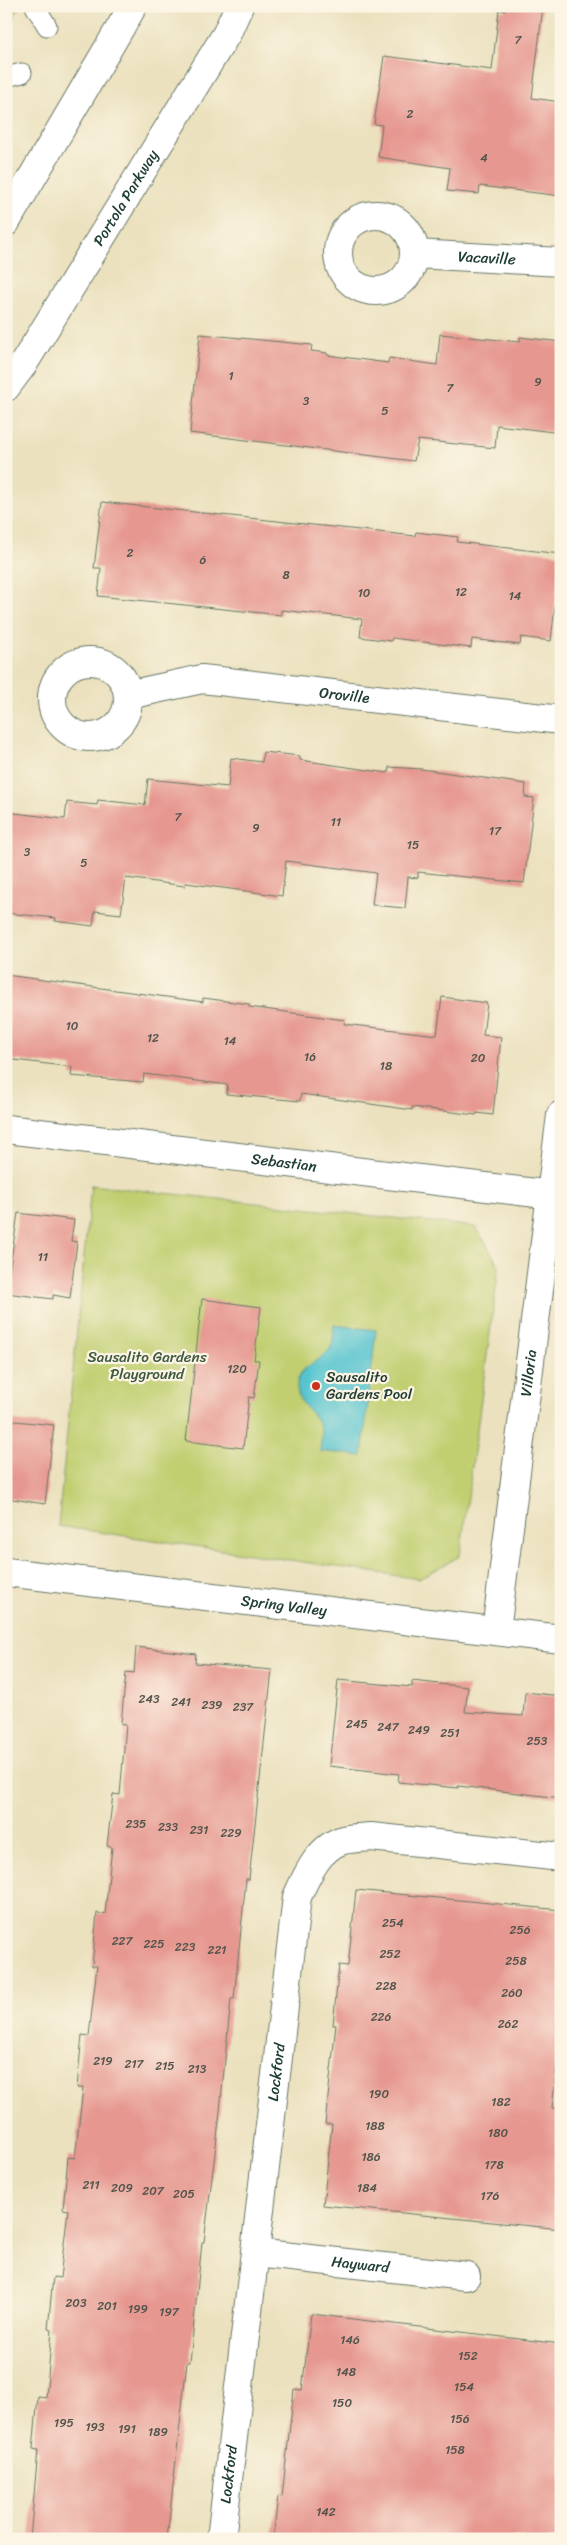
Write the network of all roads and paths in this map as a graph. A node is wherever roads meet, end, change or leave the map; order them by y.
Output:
1 (35, 6) edge
2 (132, 6) edge
3 (240, 6) edge
4 (47, 26) dead end
5 (6, 222) edge
6 (414, 254) dead end
7 (561, 262) edge
8 (6, 387) edge
9 (128, 695) dead end
10 (561, 720) edge
11 (561, 1115) edge
12 (6, 1129) edge
13 (556, 1195) edge
14 (7, 1576) edge
15 (496, 1631) junction
16 (561, 1639) edge
17 (561, 1857) edge
18 (255, 2253) junction
19 (466, 2276) dead end
20 (221, 2539) edge

1 - 4 lane
2 - 5 street
3 - 8 street, Portola Parkway
6 - 7 street, Vacaville
9 - 10 street, Oroville
11 - 13 street, Villoria
12 - 13 street, Sebastian
13 - 15 street, Villoria
14 - 15 street, Spring Valley
15 - 16 street, Spring Valley
17 - 18 street, Lockford
18 - 19 street, Hayward
18 - 20 street, Lockford

